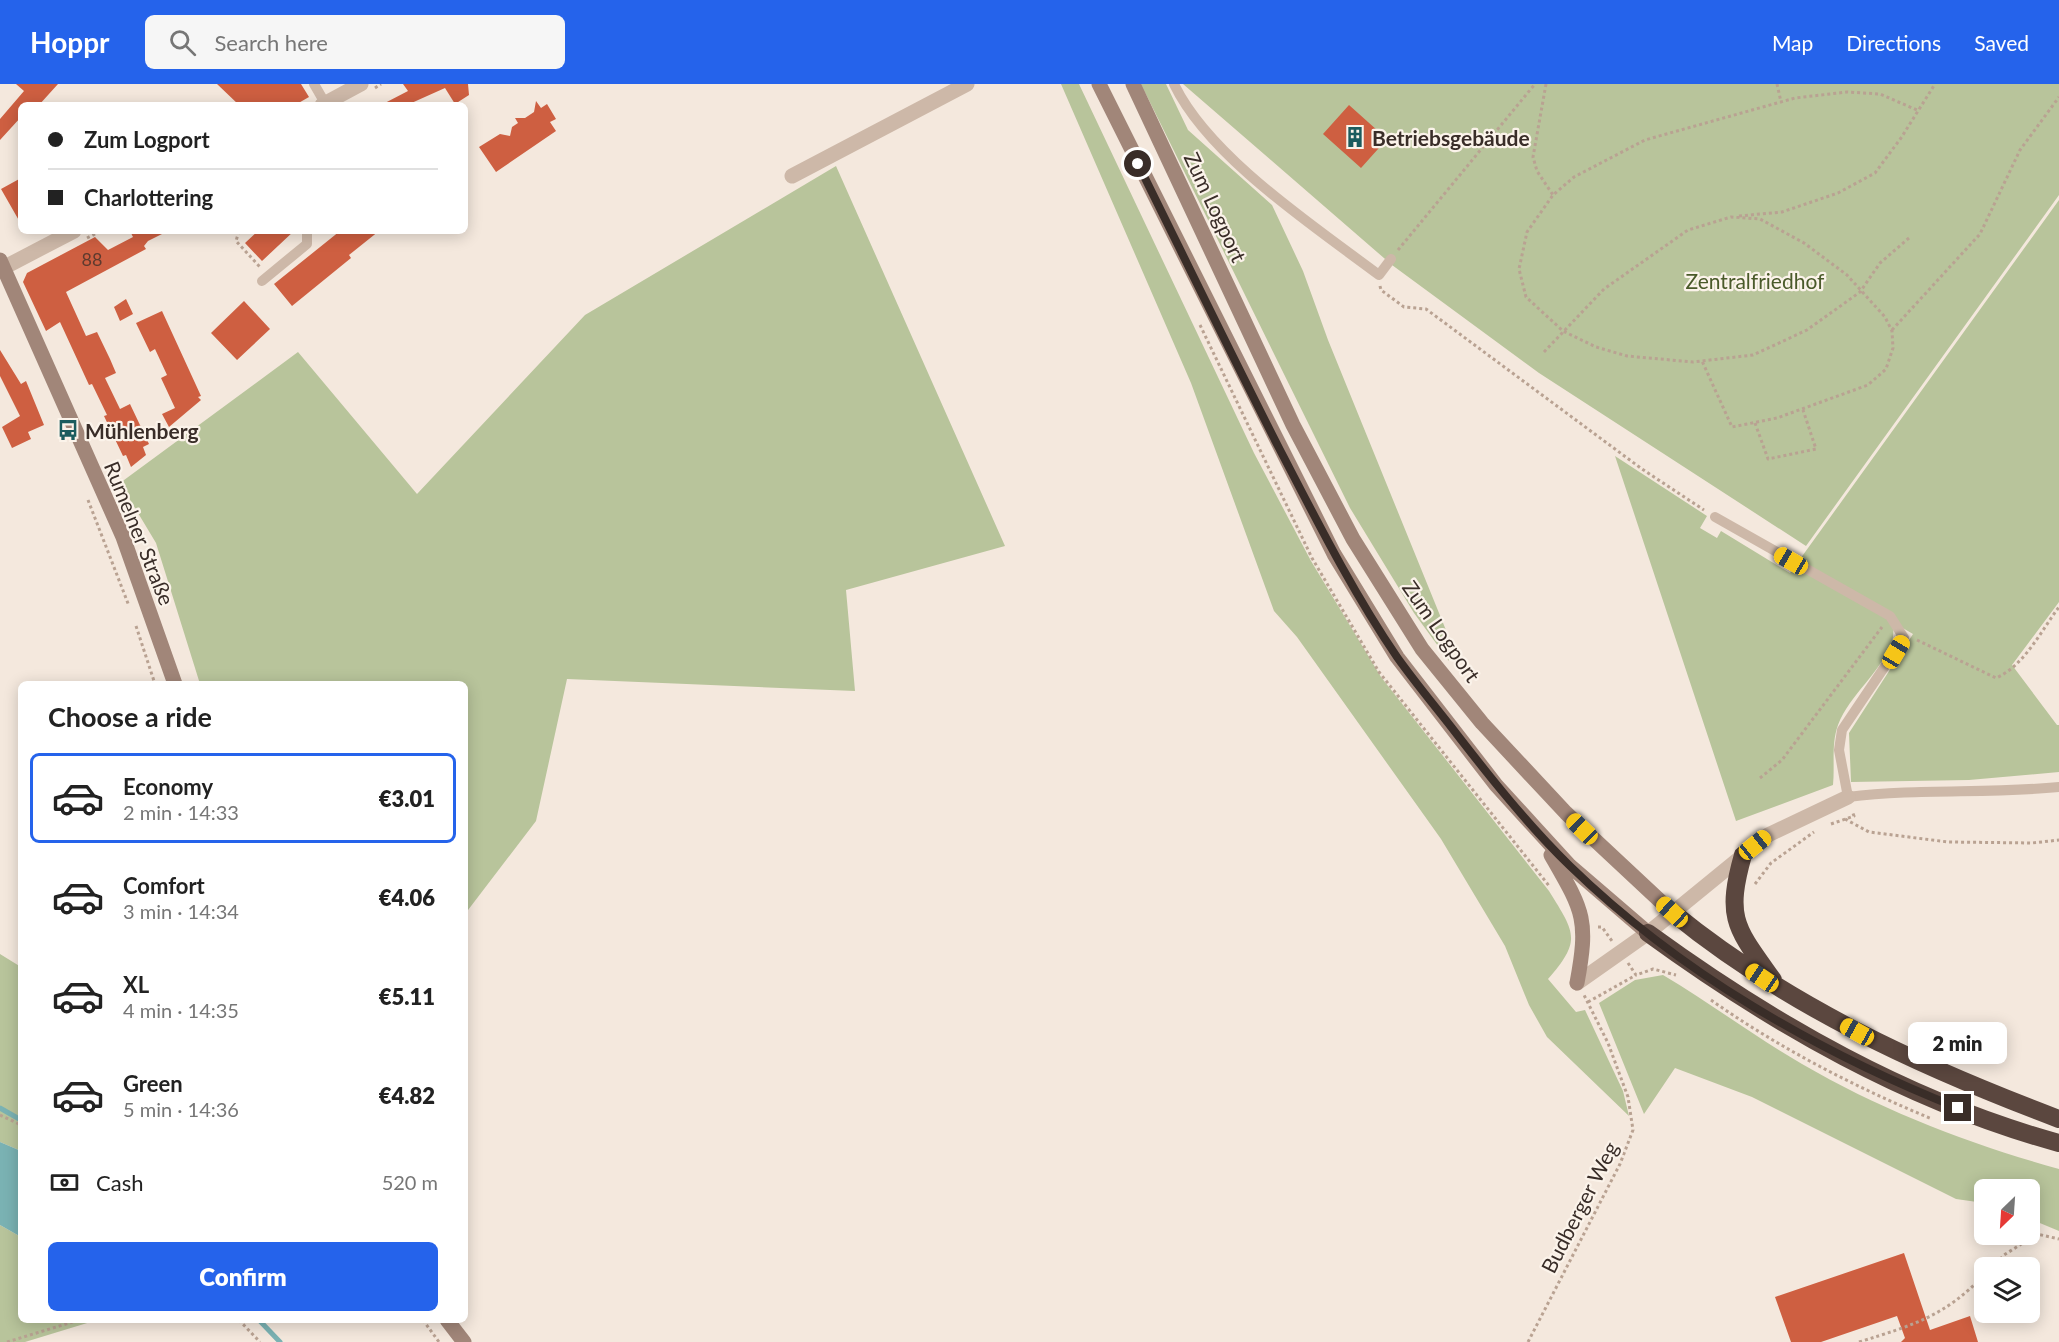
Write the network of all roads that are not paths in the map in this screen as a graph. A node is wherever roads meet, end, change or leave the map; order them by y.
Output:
1 (314, 84) edge
2 (361, 84) edge
3 (967, 84) edge
4 (1099, 84) edge
5 (1133, 84) edge
6 (1174, 84) edge
7 (323, 102) edge
8 (328, 102) edge
9 (792, 176) dead end
10 (307, 234) edge
11 (78, 236) edge
12 (1391, 259) road end
13 (1, 266) edge
14 (265, 279) road end
15 (1715, 517) road end
16 (174, 681) edge
17 (2059, 787) edge
18 (1842, 800) junction
19 (1538, 831) junction
20 (1743, 855) junction
21 (1672, 912) junction
22 (1648, 933) junction
23 (1577, 983) joint
24 (1779, 989) junction
25 (2059, 1119) edge
26 (2059, 1143) edge
27 (449, 1323) edge
28 (464, 1342) edge

1 - 7 lane
2 - 8 street
3 - 9 street
4 - 19 main road
5 - 21 main road, Zum Logport
6 - 12 lane
10 - 14 lane
11 - 13 street
13 - 16 main road, Rumelner Straße
15 - 18 lane
17 - 18 lane
18 - 20 street
19 - 22 main road
19 - 23 main road
20 - 21 street
20 - 24 highway
21 - 22 street
21 - 24 highway, Zum Logport
22 - 23 street
22 - 26 highway
24 - 25 highway, Zum Logport
27 - 28 main road

